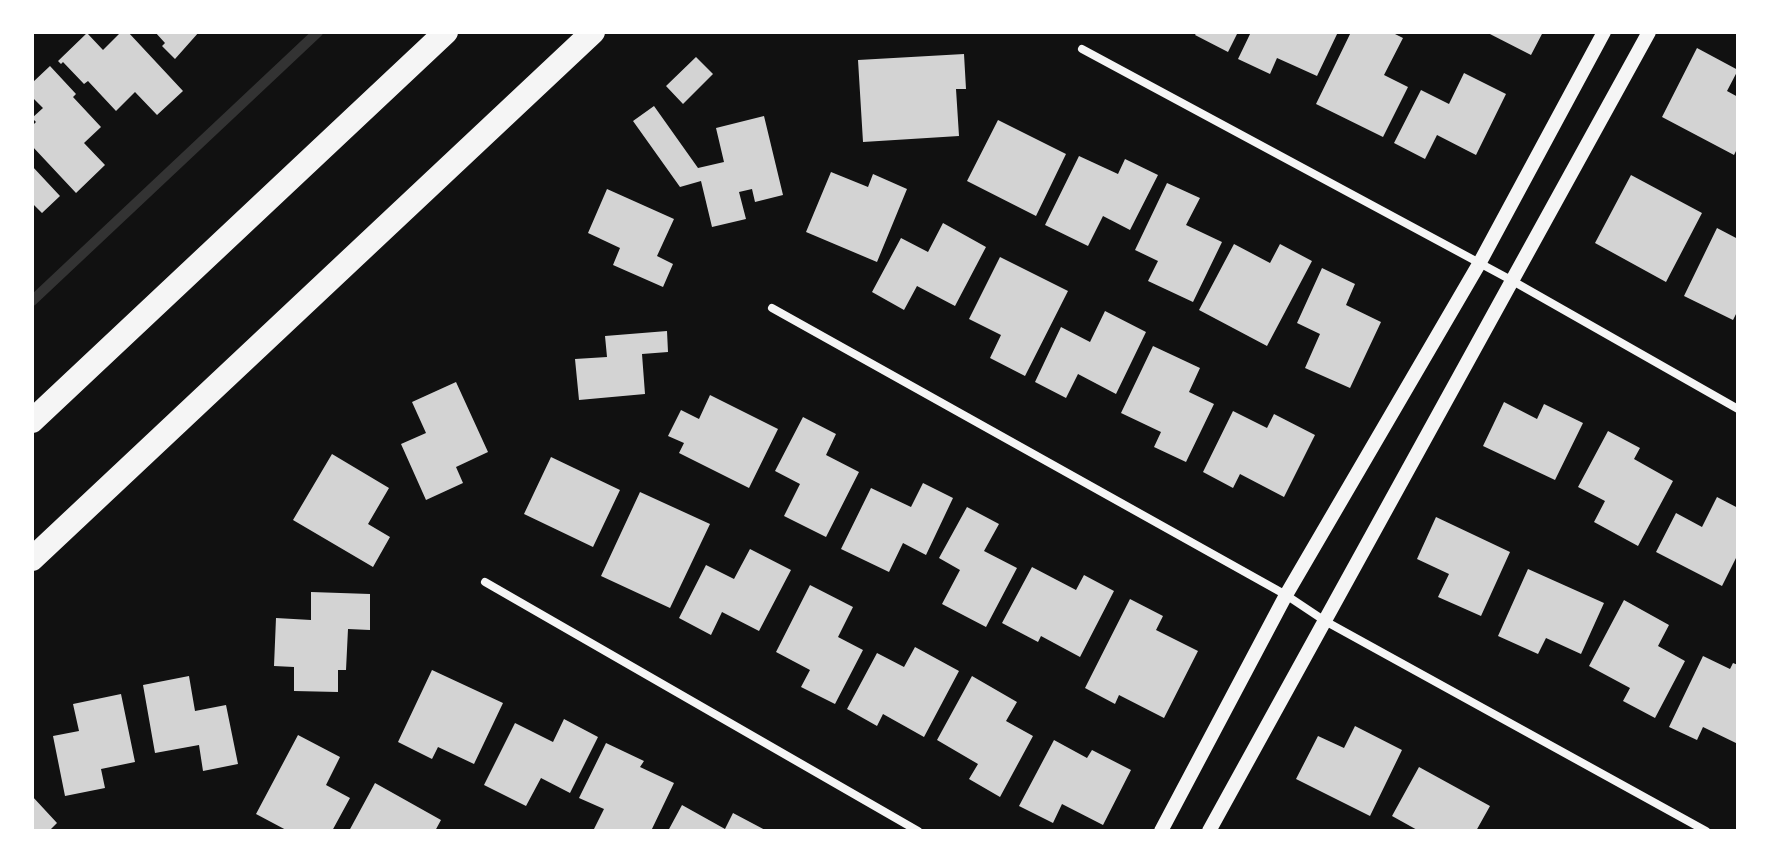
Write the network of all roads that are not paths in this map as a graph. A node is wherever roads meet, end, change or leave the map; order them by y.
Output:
1 (446, 32) edge
2 (593, 32) edge
3 (1604, 32) edge
4 (1649, 32) edge
5 (1082, 49) dead end
6 (1479, 264) junction
7 (1511, 280) junction
8 (772, 308) dead end
9 (1738, 409) edge
10 (32, 421) edge
11 (32, 559) edge
12 (485, 582) dead end
13 (1286, 595) junction
14 (1325, 621) junction
15 (918, 831) edge
16 (1161, 831) edge
17 (1209, 831) edge
18 (1706, 831) edge

1 - 10 highway
2 - 11 highway
3 - 6 street
4 - 7 street
5 - 6 street
6 - 7 street
6 - 13 street
7 - 9 street
7 - 14 street
8 - 13 street
12 - 15 street
13 - 14 street
13 - 16 street
14 - 17 street
14 - 18 street

